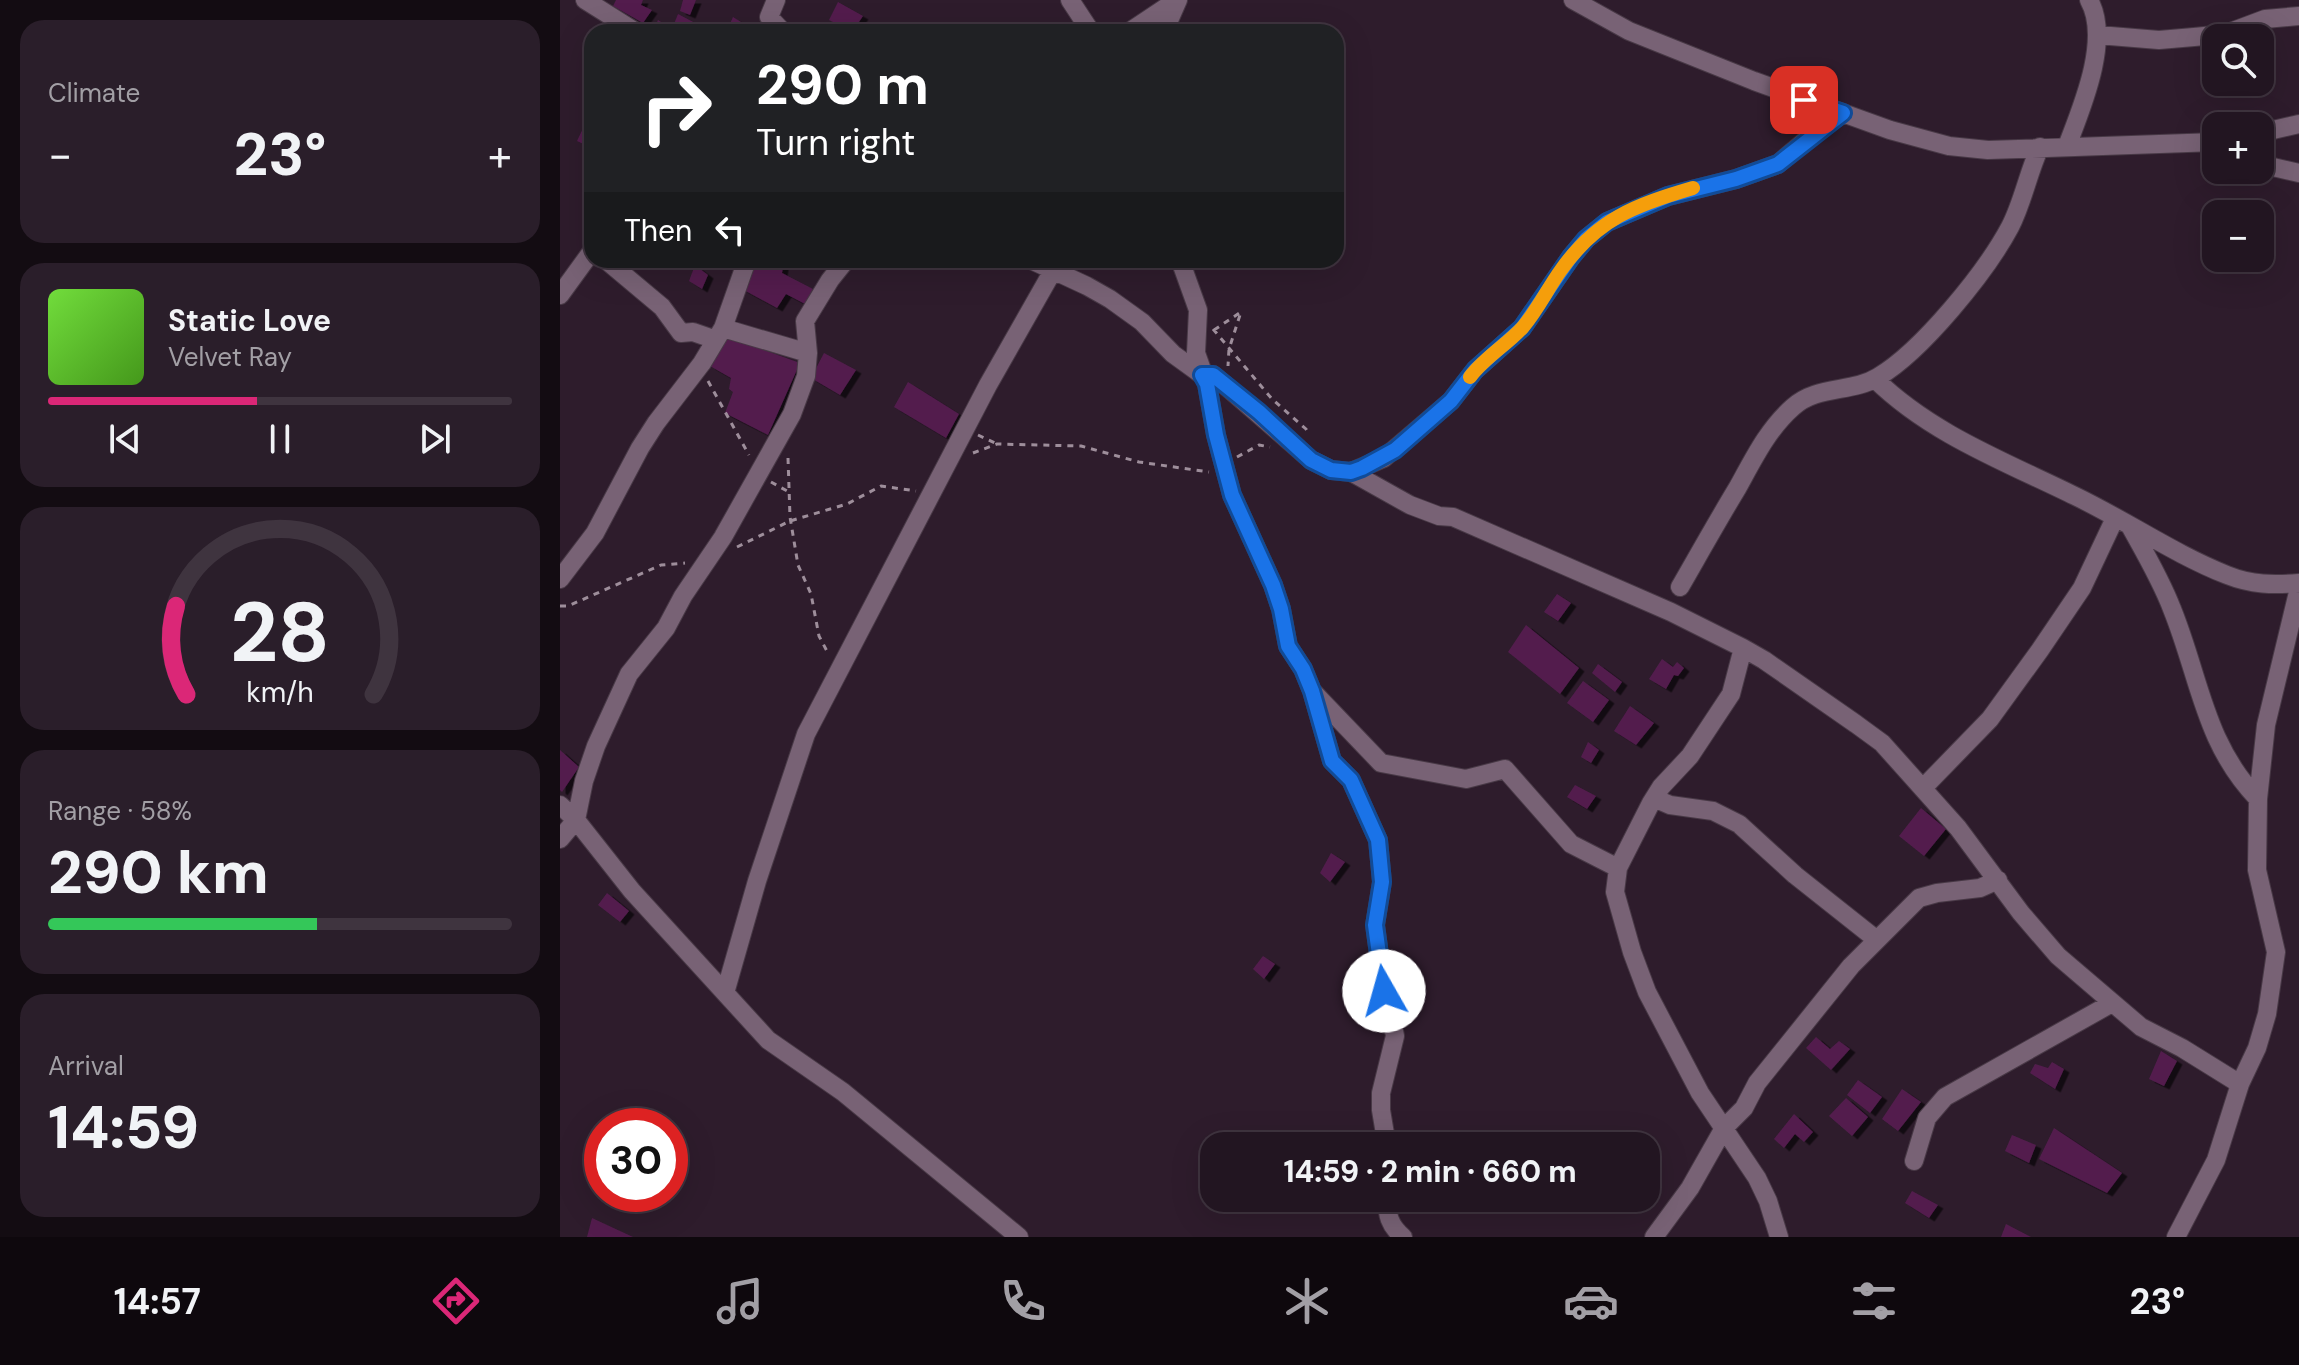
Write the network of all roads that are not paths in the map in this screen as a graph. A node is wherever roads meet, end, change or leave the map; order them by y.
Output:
1 (585, 0) edge
2 (776, 0) edge
3 (1070, 0) edge
4 (1178, 0) edge
5 (1573, 0) edge
6 (2089, 0) edge
7 (2259, 0) edge
8 (2299, 16) edge
9 (2265, 19) junction
10 (623, 24) edge
11 (776, 24) edge
12 (1086, 24) edge
13 (1141, 24) edge
14 (1168, 24) edge
15 (2098, 35) junction
16 (1843, 113) junction
17 (2299, 124) edge
18 (2274, 130) edge
19 (2202, 143) edge
20 (2067, 146) junction
21 (2040, 147) junction
22 (2274, 167) edge
23 (2299, 173) edge
24 (584, 262) edge
25 (616, 268) edge
26 (744, 268) edge
27 (840, 268) edge
28 (1054, 268) edge
29 (1061, 268) edge
30 (1183, 268) edge
31 (560, 295) edge
32 (719, 334) junction
33 (808, 353) junction
34 (1202, 375) junction
35 (1875, 379) junction
36 (1351, 472) junction
37 (2122, 522) junction
38 (560, 579) edge
39 (2299, 585) edge
40 (1680, 587) dead end
41 (1743, 648) junction
42 (1312, 691) junction
43 (1923, 788) junction
44 (1654, 798) junction
45 (2258, 799) junction
46 (560, 805) edge
47 (576, 820) junction
48 (560, 839) edge
49 (594, 842) junction
50 (560, 845) edge
51 (1618, 868) junction
52 (1998, 880) junction
53 (1877, 940) junction
54 (725, 993) junction
55 (2112, 1003) junction
56 (2240, 1084) junction
57 (1724, 1128) junction
58 (1385, 1132) edge
59 (1914, 1161) dead end
60 (1387, 1212) edge
61 (1019, 1237) edge
62 (1403, 1237) edge
63 (1654, 1237) edge
64 (1779, 1237) edge
65 (2176, 1237) edge

1 - 10 street
2 - 11 street
3 - 12 street
4 - 13 street
4 - 14 street
5 - 16 street
6 - 15 street
7 - 9 street
8 - 9 street
9 - 15 street
15 - 20 street
16 - 21 street
16 - 36 street
17 - 18 street
19 - 20 street
20 - 21 street
21 - 35 street
22 - 23 street
24 - 31 street
25 - 32 street
26 - 32 street
27 - 33 street
28 - 54 street
29 - 34 street
30 - 34 street
32 - 33 street
32 - 38 street
33 - 47 street
34 - 36 street
34 - 42 street
35 - 37 street
35 - 40 street
36 - 41 street
37 - 39 street
37 - 43 street
37 - 45 street
39 - 45 street
41 - 43 street
41 - 44 street
42 - 51 street
42 - 58 street
43 - 52 street
44 - 51 street
44 - 53 street
45 - 56 street
46 - 47 street
47 - 48 street
47 - 49 street
49 - 50 street
49 - 54 street
51 - 57 street
52 - 53 street
52 - 55 street
53 - 57 street
54 - 61 street
55 - 56 street
55 - 59 street
56 - 65 street
57 - 63 street
57 - 64 street
60 - 62 street

